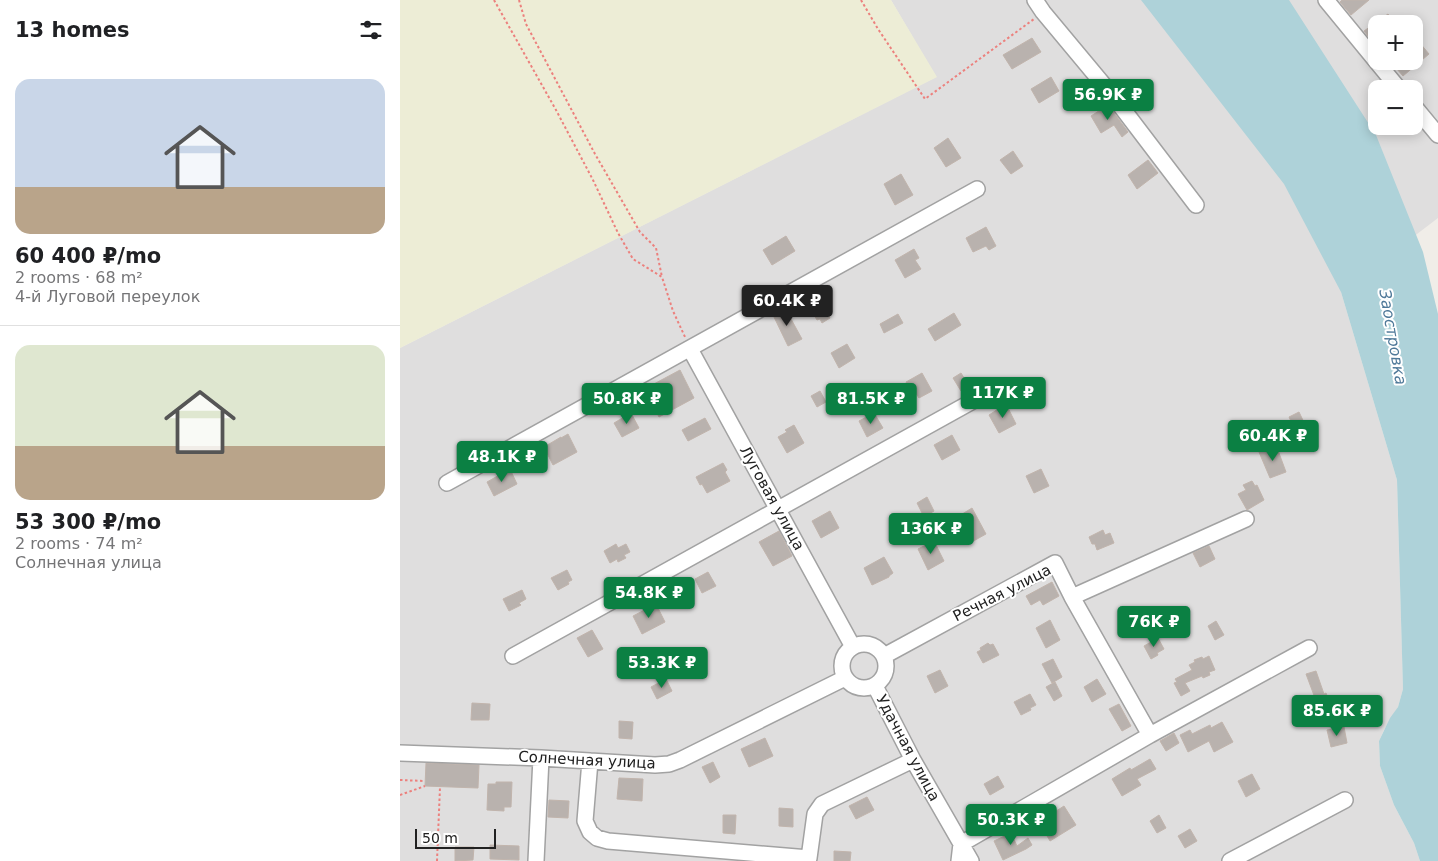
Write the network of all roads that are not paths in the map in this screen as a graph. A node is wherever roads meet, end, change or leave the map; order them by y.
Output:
1 (1326, 0) edge
2 (1039, 6) edge
3 (1392, 80) edge
4 (1423, 117) edge
5 (1438, 135) edge
6 (977, 189) dead end
7 (1196, 206) dead end
8 (690, 349) junction
9 (1000, 386) dead end
10 (447, 483) dead end
11 (779, 509) junction
12 (1246, 518) dead end
13 (1072, 597) junction
14 (853, 647) junction
15 (1309, 648) dead end
16 (513, 656) dead end
17 (884, 656) junction
18 (845, 678) junction
19 (875, 686) junction
20 (1150, 735) junction
21 (400, 753) edge
22 (541, 758) junction
23 (913, 760) junction
24 (590, 761) junction
25 (1346, 800) dead end
26 (961, 844) junction
27 (809, 859) edge
28 (536, 861) edge
29 (959, 861) edge
30 (971, 861) edge
31 (1230, 861) edge

1 - 3 street
2 - 7 street
4 - 5 street
6 - 8 street
8 - 10 street
8 - 11 street, Луговая улица
9 - 11 street
11 - 14 street, Луговая улица
11 - 16 street
12 - 13 street
13 - 17 street, Речная улица
13 - 20 street, Речная улица
14 - 17 street
14 - 18 street
15 - 20 street
17 - 19 street
18 - 19 street
18 - 24 street, Солнечная улица
19 - 23 street, Удачная улица
20 - 26 street
21 - 22 street, Солнечная улица
22 - 24 street, Солнечная улица
22 - 28 street
23 - 26 street, Удачная улица
23 - 27 street
24 - 27 street
25 - 31 street
26 - 29 street
26 - 30 street, Удачная улица

